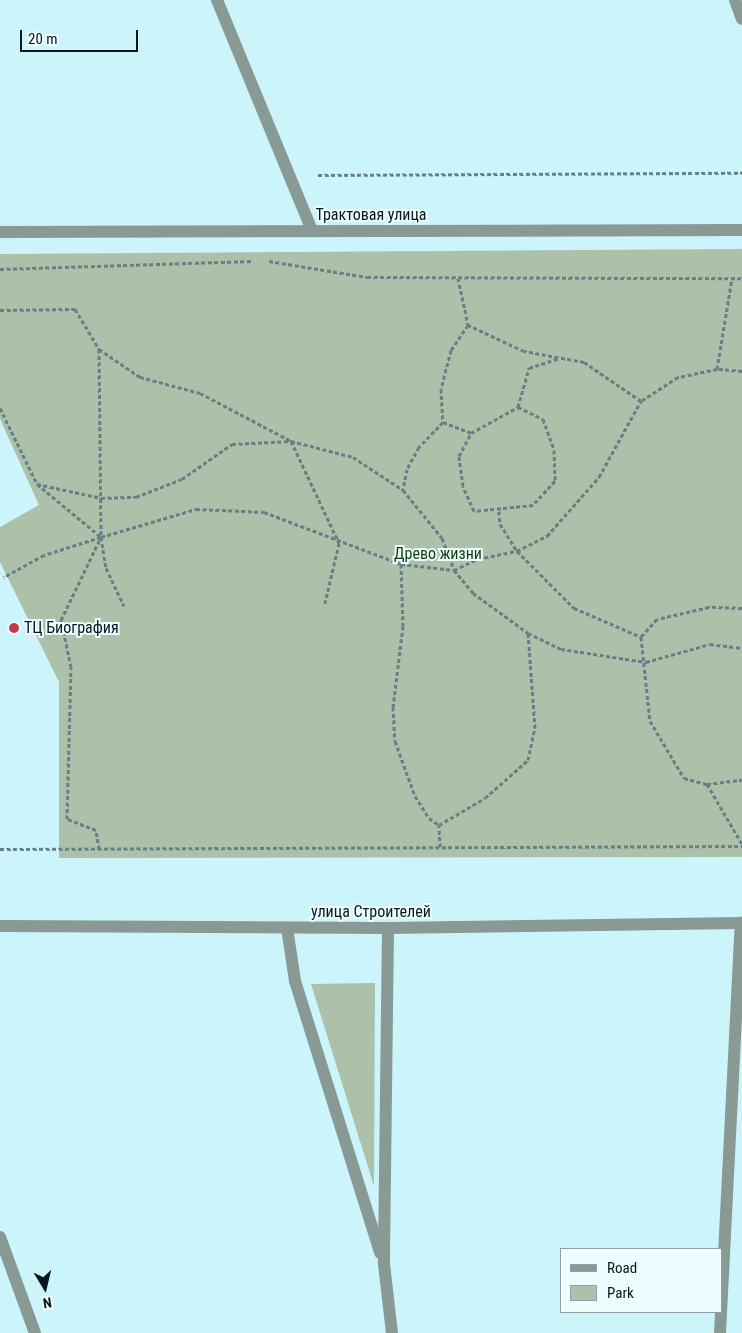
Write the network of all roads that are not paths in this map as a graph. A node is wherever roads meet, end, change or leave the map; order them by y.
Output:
1 (217, 0) edge
2 (734, 0) edge
3 (742, 19) edge
4 (742, 230) edge
5 (312, 231) junction
6 (0, 232) edge
7 (741, 923) edge
8 (0, 926) edge
9 (287, 928) junction
10 (388, 928) junction
11 (0, 1237) edge
12 (384, 1264) junction
13 (722, 1294) edge
14 (721, 1313) edge
15 (35, 1333) edge
16 (392, 1333) edge
17 (720, 1333) edge

1 - 5 street
2 - 3 street
4 - 5 street, Трактовая улица
5 - 6 street, Трактовая улица
7 - 10 street, улица Строителей
7 - 13 street
8 - 9 street, улица Строителей
9 - 10 street, улица Строителей
9 - 12 street
10 - 12 street
11 - 15 street
12 - 16 street
14 - 17 street

